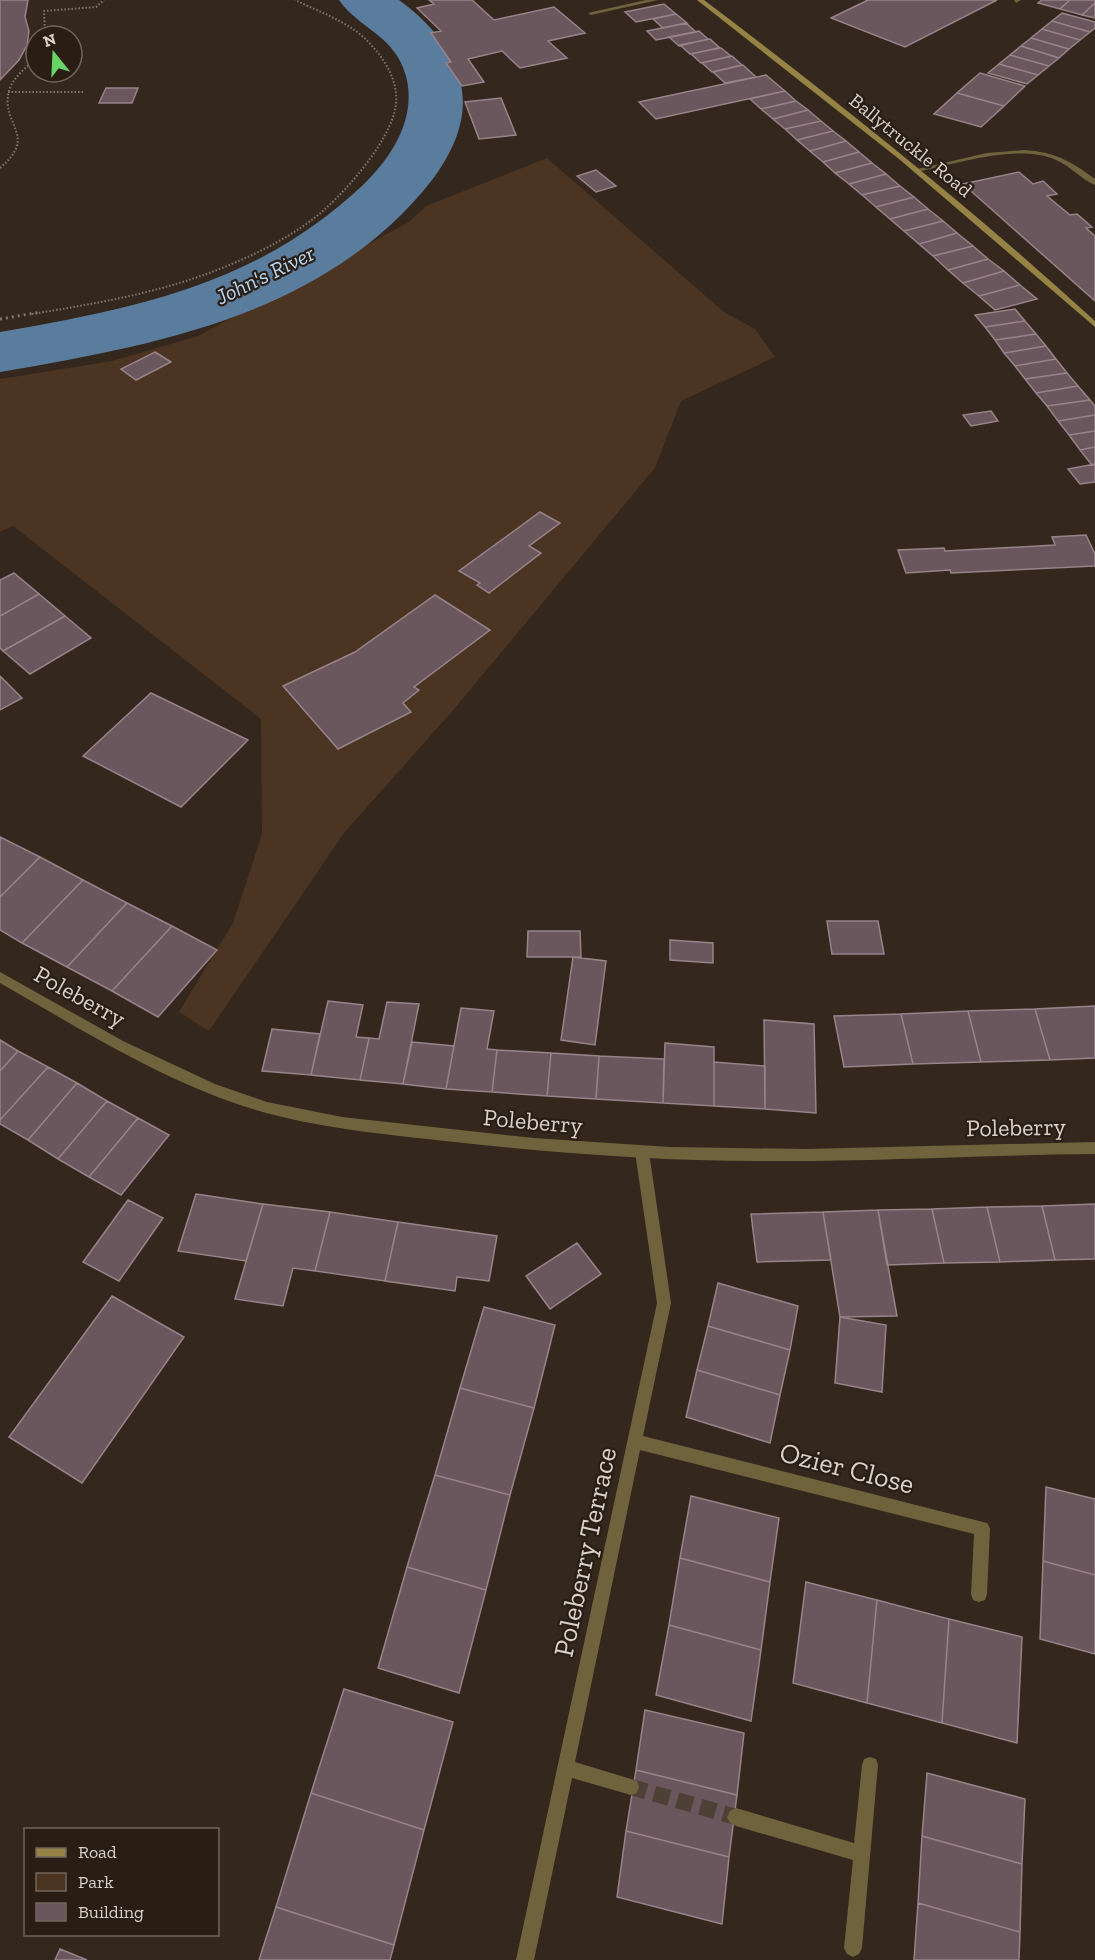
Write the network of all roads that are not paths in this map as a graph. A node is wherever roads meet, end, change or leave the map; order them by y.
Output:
1 (655, 0) edge
2 (700, 0) edge
3 (591, 13) dead end
4 (917, 170) junction
5 (1095, 183) edge
6 (1095, 325) edge
7 (0, 977) edge
8 (1095, 1148) edge
9 (642, 1152) junction
10 (635, 1441) junction
11 (979, 1594) dead end
12 (870, 1765) dead end
13 (566, 1768) junction
14 (631, 1787) tunnel mouth
15 (736, 1817) tunnel mouth
16 (861, 1854) junction
17 (853, 1948) dead end
18 (525, 1960) edge

1 - 3 street
2 - 4 main road, Ballytruckle Road
4 - 5 street
4 - 6 main road, Ballytruckle Road
7 - 9 street, Poleberry
8 - 9 street, Poleberry
9 - 10 street, Poleberry Terrace
10 - 11 street, Ozier Close
10 - 13 street, Poleberry Terrace
12 - 16 street
13 - 14 street
13 - 18 street, Poleberry Terrace
15 - 16 street
16 - 17 street

